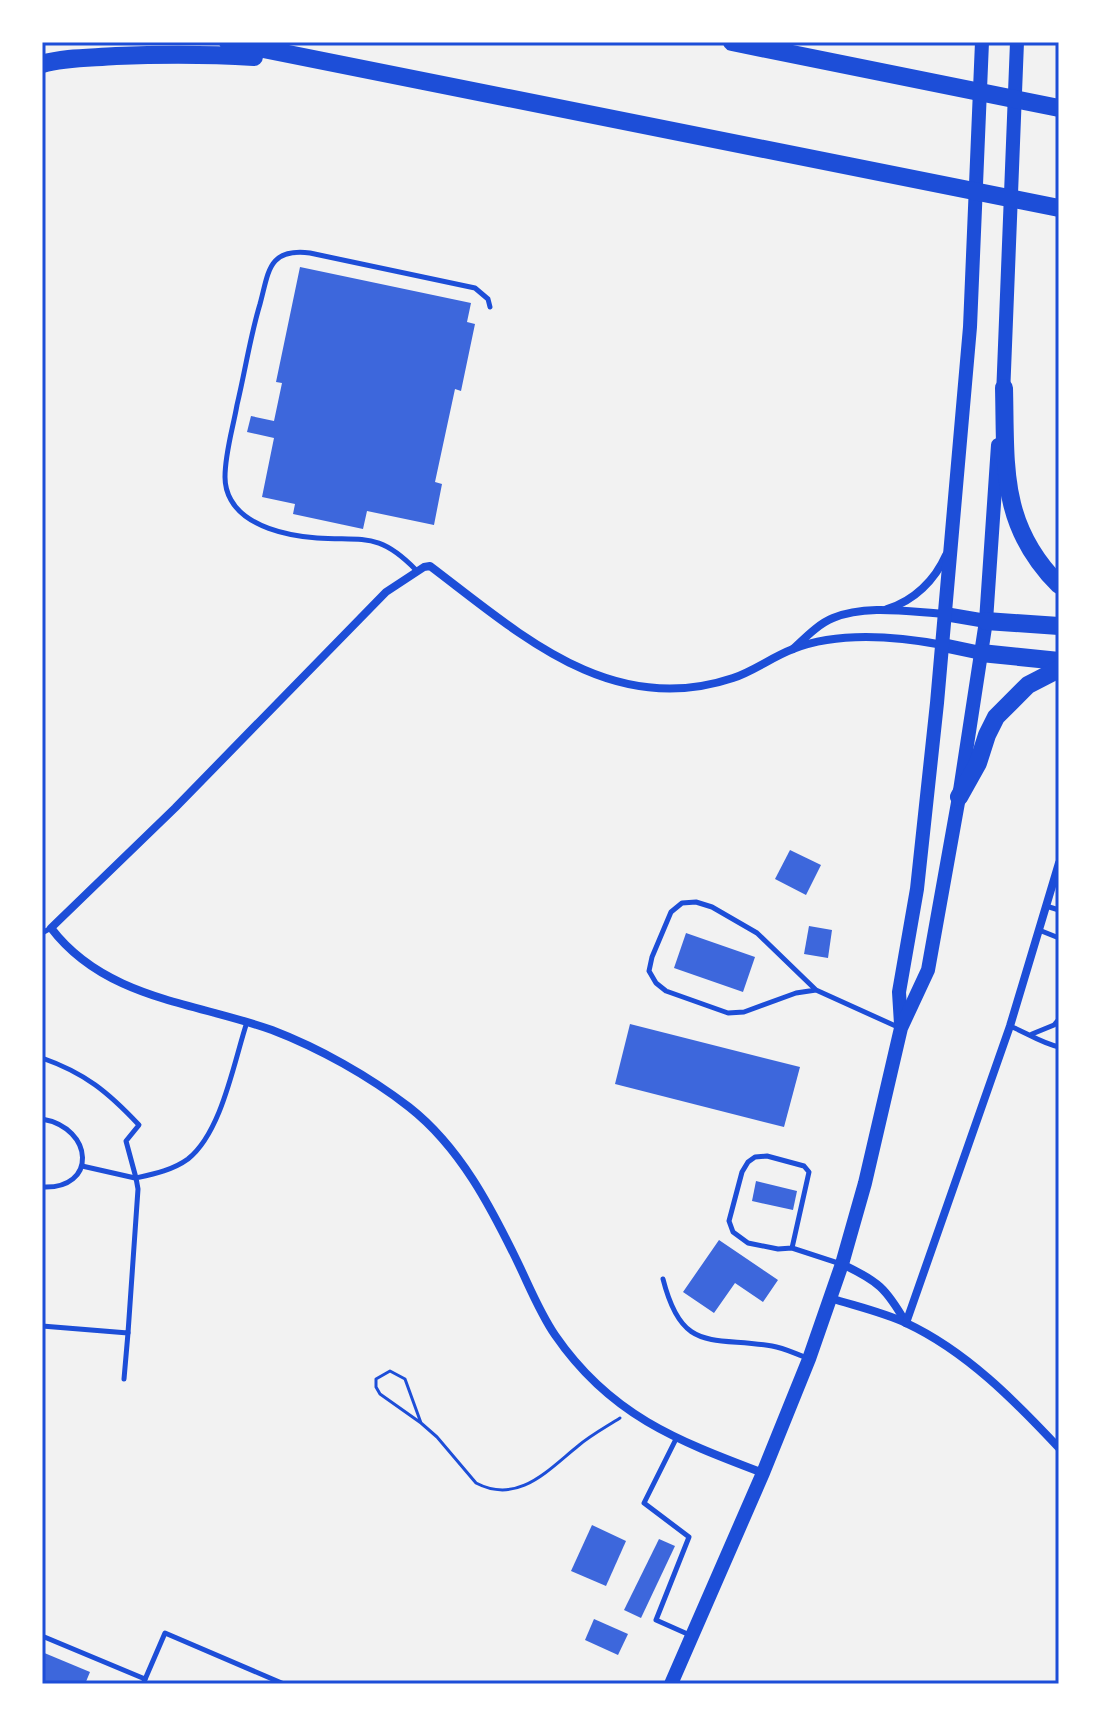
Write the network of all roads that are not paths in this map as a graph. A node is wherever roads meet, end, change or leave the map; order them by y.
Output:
1 (228, 42) edge
2 (732, 42) edge
3 (982, 42) edge
4 (1017, 42) edge
5 (327, 61) junction
6 (42, 64) edge
7 (1054, 105) edge
8 (1059, 208) edge
9 (490, 307) dead end
10 (1004, 388) junction
11 (951, 539) junction
12 (416, 570) junction
13 (1059, 585) edge
14 (880, 611) junction
15 (945, 614) junction
16 (986, 621) junction
17 (1059, 626) edge
18 (943, 645) junction
19 (793, 649) junction
20 (981, 653) junction
21 (1059, 661) edge
22 (1059, 669) edge
23 (959, 797) junction
24 (1059, 863) edge
25 (1046, 906) junction
26 (1059, 910) edge
27 (46, 930) edge
28 (1039, 930) junction
29 (1059, 938) edge
30 (816, 990) junction
31 (1059, 1019) edge
32 (247, 1022) junction
33 (1010, 1026) junction
34 (901, 1028) junction
35 (1032, 1034) junction
36 (1059, 1047) edge
37 (42, 1058) edge
38 (42, 1119) edge
39 (82, 1166) junction
40 (136, 1178) junction
41 (42, 1187) edge
42 (792, 1248) junction
43 (842, 1264) junction
44 (663, 1279) dead end
45 (830, 1298) junction
46 (906, 1323) junction
47 (42, 1326) edge
48 (128, 1333) junction
49 (809, 1359) junction
50 (124, 1379) dead end
51 (676, 1439) junction
52 (1059, 1448) edge
53 (763, 1473) junction
54 (42, 1636) edge
55 (693, 1637) junction
56 (144, 1681) edge
57 (284, 1684) edge
58 (671, 1684) edge

1 - 5 highway
2 - 7 highway
3 - 11 main road
4 - 10 main road
5 - 6 highway
5 - 8 highway
9 - 12 lane
10 - 13 highway
10 - 16 main road
11 - 14 street
11 - 15 main road
12 - 19 street
12 - 27 street
14 - 15 street
14 - 19 street
15 - 16 main road
15 - 18 main road
16 - 17 highway
16 - 20 main road
18 - 19 street
18 - 20 main road
18 - 34 main road
20 - 21 highway
20 - 23 main road
22 - 23 highway
23 - 34 main road
24 - 25 street
25 - 26 lane
25 - 28 street
27 - 32 street
28 - 29 lane
28 - 33 street
30 - 30 lane
30 - 34 lane
31 - 35 lane
32 - 40 lane
32 - 51 street
33 - 35 lane
33 - 46 street
34 - 43 main road
35 - 36 lane
37 - 40 lane
38 - 39 lane
39 - 40 lane
39 - 41 lane
40 - 48 lane
42 - 42 lane
42 - 43 lane
43 - 45 main road
43 - 46 street
44 - 49 lane
45 - 46 street
45 - 49 main road
46 - 52 street
47 - 48 lane
48 - 50 lane
49 - 53 main road
51 - 53 street
51 - 55 lane
53 - 55 main road
54 - 56 lane
55 - 58 main road
56 - 57 lane

